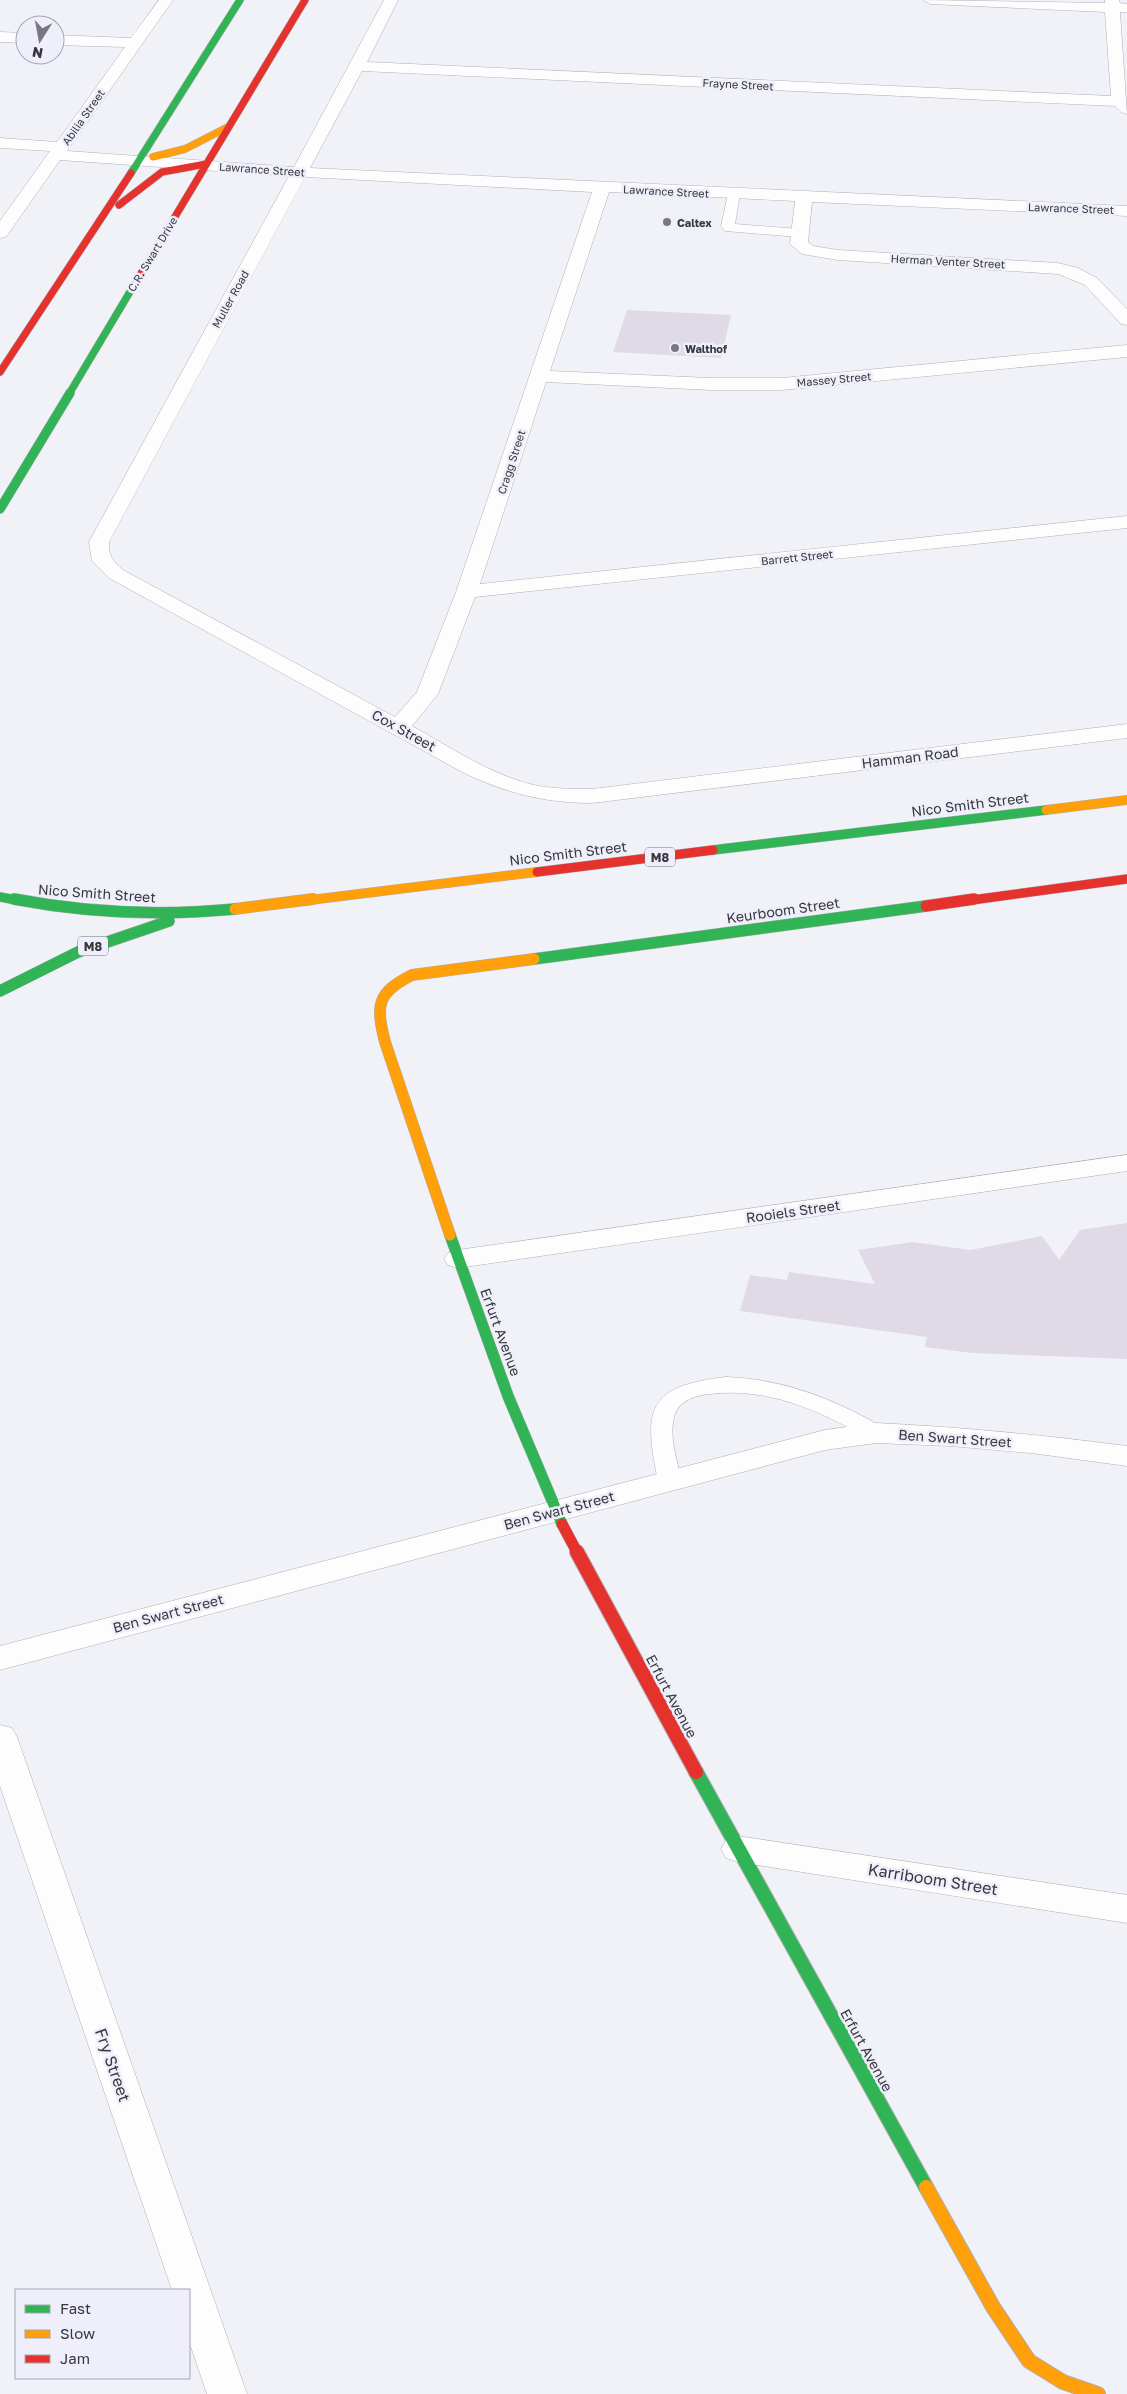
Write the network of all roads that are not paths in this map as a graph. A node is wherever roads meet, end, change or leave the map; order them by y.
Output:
1 (166, 0) edge
2 (240, 0) edge
3 (305, 0) edge
4 (391, 0) edge
5 (930, 0) edge
6 (1117, 5) edge
7 (0, 37) edge
8 (15, 38) edge
9 (65, 40) edge
10 (135, 43) junction
11 (357, 66) junction
12 (1123, 105) edge
13 (228, 127) junction
14 (0, 143) edge
15 (59, 151) junction
16 (139, 159) junction
17 (206, 164) junction
18 (300, 172) junction
19 (602, 187) junction
20 (734, 194) junction
21 (804, 197) junction
22 (1127, 210) edge
23 (104, 213) junction
24 (0, 233) edge
25 (798, 233) junction
26 (1127, 320) edge
27 (1127, 351) edge
28 (0, 372) edge
29 (540, 376) junction
30 (0, 510) edge
31 (1127, 522) edge
32 (136, 585) joint
33 (467, 592) junction
34 (400, 727) junction
35 (1127, 731) edge
36 (693, 782) joint
37 (1127, 800) edge
38 (1127, 879) edge
39 (0, 897) edge
40 (192, 914) junction
41 (442, 971) joint
42 (0, 991) edge
43 (1127, 1162) edge
44 (458, 1259) junction
45 (876, 1433) junction
46 (1127, 1456) edge
47 (670, 1481) junction
48 (555, 1511) junction
49 (0, 1658) edge
50 (0, 1737) edge
51 (738, 1849) junction
52 (1127, 1909) edge
53 (227, 2394) edge
54 (1098, 2394) edge

1 - 10 street, Abilia Street
2 - 16 main road
3 - 13 main road, C.R. Swart Drive
4 - 11 street, Muller Road
5 - 6 street
6 - 12 street
7 - 8 street
9 - 10 street
10 - 15 street, Abilia Street
11 - 12 street, Frayne Street
11 - 18 street, Muller Road
13 - 16 main road
13 - 17 main road, C.R. Swart Drive
14 - 15 street, Lawrance Street
15 - 16 street, Lawrance Street
15 - 24 street, Abilia Street
16 - 17 street, Lawrance Street
16 - 23 main road
17 - 18 street, Lawrance Street
17 - 23 main road
17 - 30 main road, C.R. Swart Drive
18 - 19 street, Lawrance Street
18 - 32 street, Muller Road
19 - 20 street, Lawrance Street
19 - 29 street, Cragg Street
20 - 21 street, Lawrance Street
20 - 25 lane
21 - 22 street, Lawrance Street
21 - 25 street
23 - 28 main road
25 - 26 street, Herman Venter Street
27 - 29 street, Massey Street
29 - 33 street, Cragg Street
31 - 33 street, Barrett Street
32 - 34 street, Cox Street
33 - 34 street, Cragg Street
34 - 36 street, Cox Street
35 - 36 street, Hamman Road
37 - 40 main road, Nico Smith Street / M8
38 - 41 main road, Keurboom Street
39 - 40 main road, Nico Smith Street / M8
40 - 42 main road, Nico Smith Street / M8
41 - 44 main road, Erfurt Avenue
43 - 44 street, Rooiels Street
44 - 48 main road, Erfurt Avenue
45 - 46 street, Ben Swart Street
45 - 47 street, Ben Swart Street
45 - 47 lane
47 - 48 street, Ben Swart Street
48 - 49 street, Ben Swart Street
48 - 51 main road, Erfurt Avenue
50 - 53 street, Fry Street
51 - 52 street, Karriboom Street
51 - 54 main road, Erfurt Avenue

